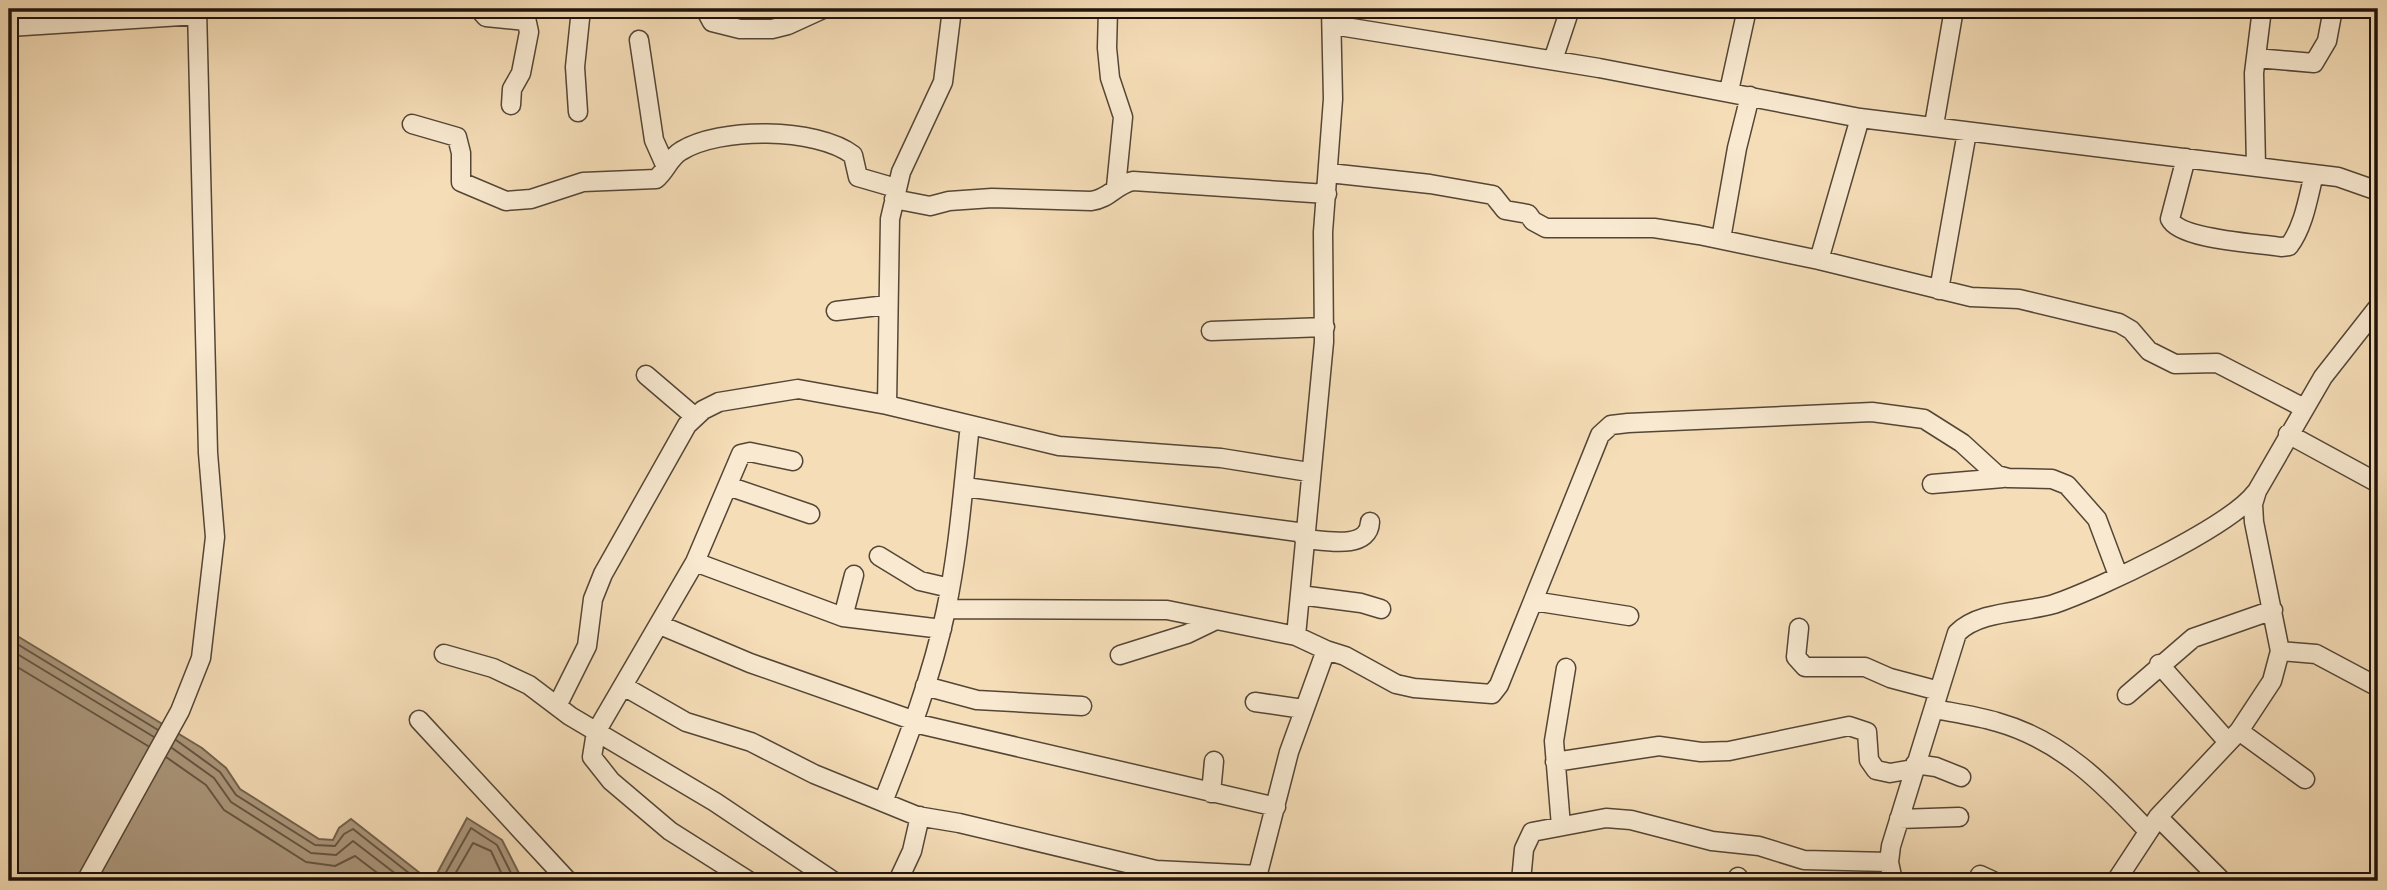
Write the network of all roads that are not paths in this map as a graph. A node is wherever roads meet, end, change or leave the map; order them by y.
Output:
1 (479, 9) edge
2 (582, 9) edge
3 (705, 9) edge
4 (823, 9) edge
5 (952, 9) edge
6 (1108, 9) edge
7 (1570, 9) edge
8 (1747, 9) edge
9 (1954, 9) edge
10 (2262, 9) edge
11 (2333, 9) edge
12 (197, 12) edge
13 (525, 15) edge
14 (1332, 17) edge
15 (9, 27) edge
16 (639, 40) dead end
17 (2256, 58) junction
18 (1553, 60) junction
19 (1730, 91) junction
20 (1750, 96) junction
21 (511, 105) dead end
22 (578, 112) dead end
23 (1860, 118) junction
24 (412, 124) dead end
25 (1934, 125) junction
26 (1967, 132) junction
27 (2186, 158) junction
28 (2256, 166) junction
29 (666, 167) junction
30 (1329, 173) junction
31 (2314, 174) junction
32 (1116, 187) junction
33 (2378, 191) edge
34 (895, 193) junction
35 (1327, 194) junction
36 (1721, 239) junction
37 (1819, 260) junction
38 (1939, 290) junction
39 (887, 305) junction
40 (836, 311) dead end
41 (2375, 316) edge
42 (1325, 327) junction
43 (1211, 331) dead end
44 (646, 375) dead end
45 (887, 405) junction
46 (2304, 408) junction
47 (694, 416) junction
48 (970, 425) junction
49 (2288, 434) junction
50 (793, 461) dead end
51 (1310, 472) junction
52 (2003, 478) junction
53 (2378, 483) edge
54 (1932, 484) dead end
55 (729, 486) junction
56 (965, 487) junction
57 (2257, 491) junction
58 (810, 514) dead end
59 (1370, 522) dead end
60 (1305, 536) junction
61 (879, 556) dead end
62 (695, 562) junction
63 (854, 575) dead end
64 (2118, 575) junction
65 (950, 589) junction
66 (1300, 595) junction
67 (1533, 601) junction
68 (1381, 608) dead end
69 (946, 609) junction
70 (2273, 610) junction
71 (1629, 616) dead end
72 (843, 617) junction
73 (1214, 621) junction
74 (660, 625) junction
75 (1799, 628) dead end
76 (942, 629) junction
77 (1296, 636) junction
78 (1326, 650) junction
79 (2280, 651) junction
80 (444, 654) dead end
81 (1121, 655) dead end
82 (2160, 664) junction
83 (1566, 668) dead end
84 (925, 686) junction
85 (625, 687) junction
86 (2378, 687) edge
87 (1939, 691) junction
88 (2127, 695) dead end
89 (1255, 702) dead end
90 (556, 706) junction
91 (1082, 706) dead end
92 (1303, 709) junction
93 (1934, 709) junction
94 (419, 720) dead end
95 (915, 722) junction
96 (596, 732) junction
97 (2233, 736) junction
98 (1214, 761) dead end
99 (1555, 762) junction
100 (1914, 767) junction
101 (1961, 778) dead end
102 (2305, 779) dead end
103 (1211, 793) junction
104 (883, 802) junction
105 (1276, 807) junction
106 (920, 816) junction
107 (1959, 817) dead end
108 (1899, 819) junction
109 (2153, 824) junction
110 (1561, 826) junction
111 (1892, 876) edge
112 (1257, 878) edge
113 (86, 881) edge
114 (568, 881) edge
115 (749, 881) edge
116 (833, 881) edge
117 (898, 881) edge
118 (1521, 881) edge
119 (2116, 881) edge
120 (2222, 881) edge

1 - 13 street
2 - 22 street
3 - 4 street
5 - 34 street
6 - 32 street
7 - 18 street
8 - 19 street
9 - 25 street
10 - 17 street
11 - 17 street
12 - 15 street
12 - 113 street
13 - 21 street
14 - 18 street
14 - 30 street
16 - 29 street
17 - 28 street
18 - 19 street
19 - 20 street
20 - 23 street
20 - 36 street
23 - 25 street
23 - 37 street
24 - 29 street
25 - 26 street
26 - 27 street
26 - 38 street
27 - 28 street
27 - 31 street
28 - 31 street
29 - 34 street
30 - 35 street
30 - 36 street
31 - 33 street
32 - 34 street
32 - 35 street
34 - 39 street
35 - 42 street
36 - 37 street
37 - 38 street
38 - 46 street
39 - 40 street
39 - 45 street
41 - 46 street
42 - 43 street
42 - 51 street
44 - 47 street
45 - 47 street
45 - 48 street
46 - 49 street
47 - 90 street
48 - 51 street
48 - 56 street
49 - 53 street
49 - 57 street
50 - 55 street
51 - 60 street
52 - 54 street
52 - 64 street
52 - 67 street
55 - 58 street
55 - 62 street
56 - 60 street
56 - 65 street
57 - 64 street
57 - 70 street
59 - 60 street
60 - 66 street
61 - 65 street
62 - 72 street
62 - 74 street
63 - 72 street
64 - 87 street
65 - 69 street
66 - 68 street
66 - 77 street
67 - 71 street
67 - 78 street
69 - 73 street
69 - 76 street
70 - 79 street
70 - 82 street
72 - 76 street
73 - 77 street
73 - 81 street
74 - 85 street
74 - 95 street
75 - 87 street
76 - 84 street
77 - 78 street
78 - 92 street
79 - 86 street
79 - 97 street
80 - 90 street
82 - 88 street
82 - 97 street
83 - 99 street
84 - 91 street
84 - 95 street
85 - 96 street
85 - 104 street
87 - 93 street
89 - 92 street
90 - 96 street
92 - 105 street
93 - 100 street
93 - 109 street
94 - 114 street
95 - 103 street
95 - 104 street
96 - 115 street
96 - 116 street
97 - 102 street
97 - 109 street
98 - 103 street
99 - 100 street
99 - 110 street
100 - 101 street
100 - 108 street
103 - 105 street
104 - 106 street
105 - 112 street
106 - 112 street
106 - 117 street
107 - 108 street
108 - 111 street
109 - 119 street
109 - 120 street
110 - 111 street
110 - 118 street

